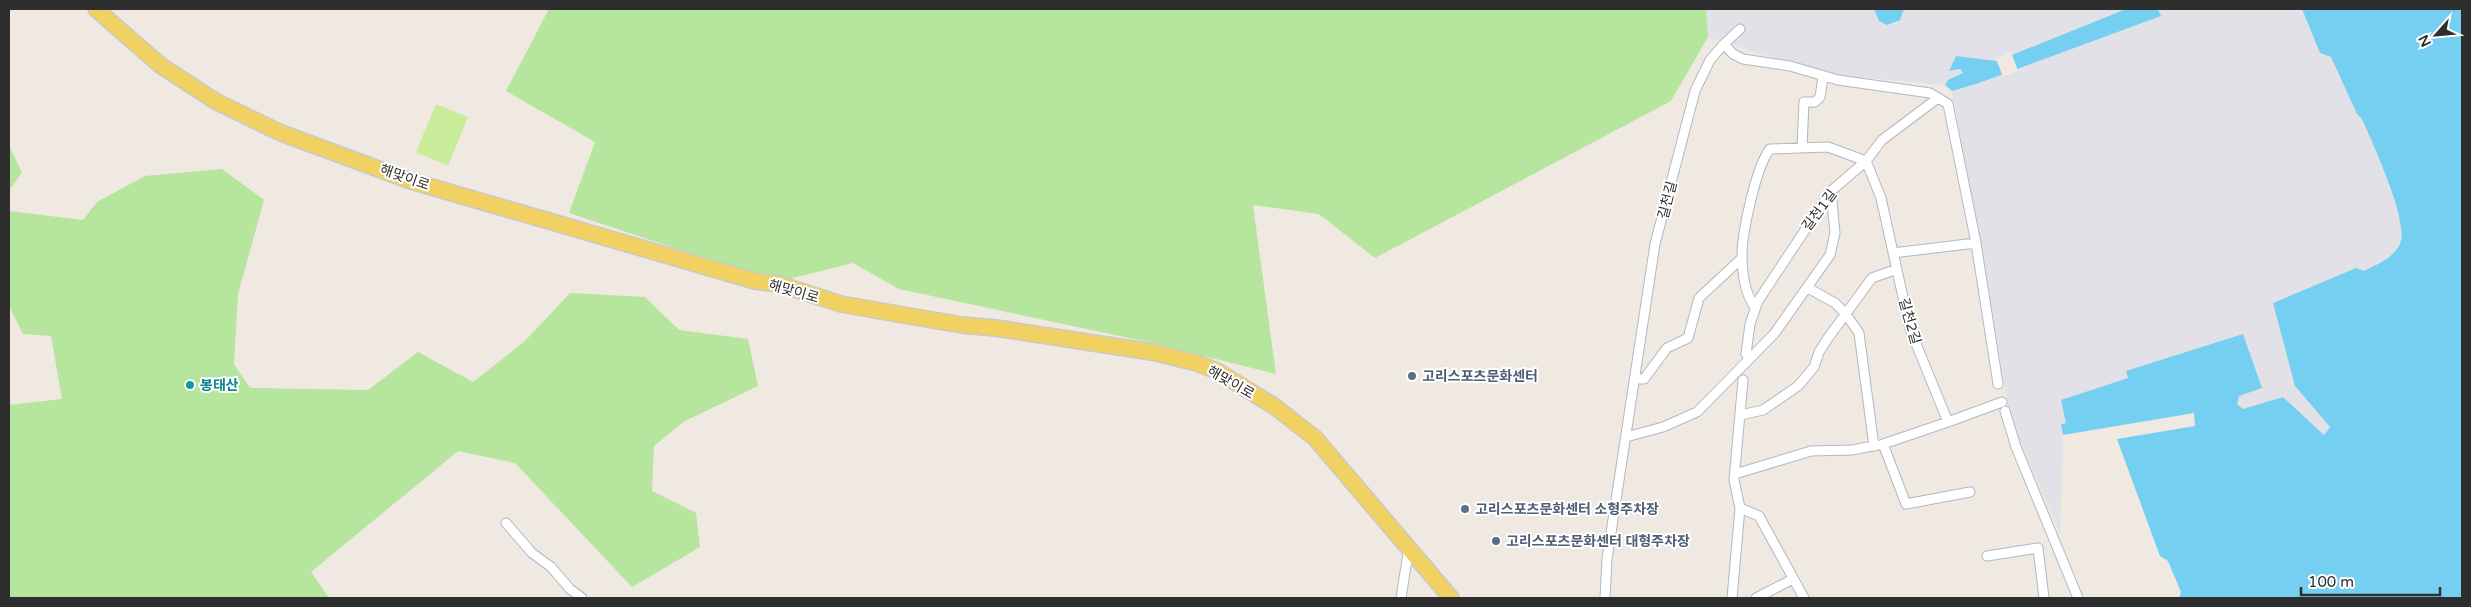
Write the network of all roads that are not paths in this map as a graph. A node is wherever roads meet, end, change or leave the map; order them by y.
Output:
1 (96, 9) edge
2 (1740, 28) dead end
3 (1724, 44) junction
4 (1823, 77) junction
5 (1938, 98) junction
6 (1802, 147) junction
7 (1866, 161) junction
8 (1831, 191) junction
9 (1976, 243) junction
10 (1893, 253) junction
11 (1742, 258) junction
12 (1897, 269) junction
13 (1808, 288) junction
14 (1755, 307) junction
15 (1845, 312) junction
16 (1746, 354) dead end
17 (1634, 379) junction
18 (1743, 380) dead end
19 (1998, 384) dead end
20 (2002, 402) dead end
21 (2005, 412) dead end
22 (1741, 415) junction
23 (1948, 422) junction
24 (1626, 436) junction
25 (1878, 445) junction
26 (1735, 474) junction
27 (1970, 492) dead end
28 (1740, 508) junction
29 (506, 523) dead end
30 (1409, 547) junction
31 (1987, 556) dead end
32 (1793, 580) junction
33 (582, 598) edge
34 (1401, 598) edge
35 (1451, 598) edge
36 (1605, 598) edge
37 (1732, 598) edge
38 (1756, 598) edge
39 (1804, 598) edge
40 (2044, 598) edge
41 (2078, 598) edge

1 - 30 main road, 해맞이로
2 - 3 street, 길천길
3 - 4 street
3 - 17 street, 길천길
4 - 5 street
4 - 6 street
5 - 7 street, 길천1길
5 - 9 street
6 - 7 street
6 - 11 street
7 - 8 street, 길천1길
7 - 10 street, 길천2길
8 - 13 street
8 - 14 street, 길천1길
9 - 10 street
9 - 19 street
10 - 12 street, 길천2길
11 - 14 street
11 - 17 street
12 - 15 street
12 - 23 street, 길천2길
13 - 15 street
13 - 24 street
14 - 16 street, 길천1길
15 - 22 street
15 - 25 street
17 - 24 street, 길천길
18 - 22 street
20 - 23 street
21 - 41 street
22 - 26 street
23 - 25 street
24 - 36 street, 길천길
25 - 26 street
25 - 27 street
26 - 28 street
28 - 32 street
28 - 37 street
29 - 33 street
30 - 34 street
30 - 35 main road, 해맞이로
31 - 40 street
32 - 38 street
32 - 39 street

